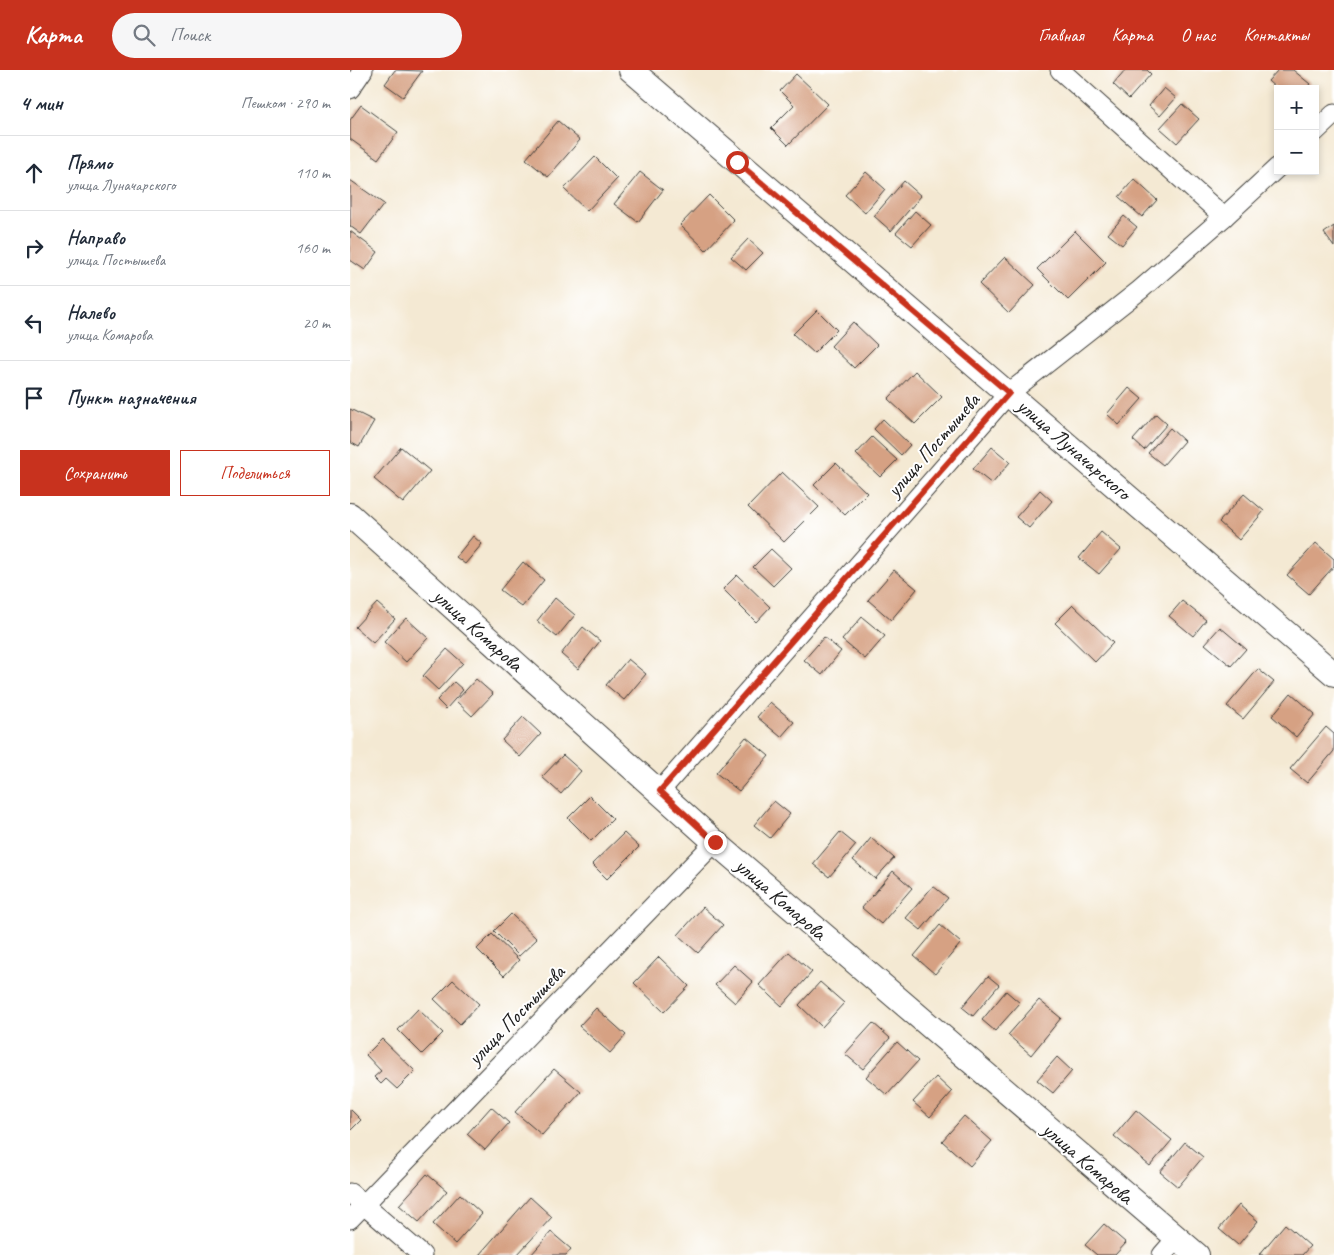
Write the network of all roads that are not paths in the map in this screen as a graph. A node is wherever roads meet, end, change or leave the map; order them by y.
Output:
1 (363, 70) edge
2 (631, 70) edge
3 (1060, 70) edge
4 (350, 89) edge
5 (1334, 114) edge
6 (1317, 130) edge
7 (1274, 171) edge
8 (1224, 217) junction
9 (1009, 393) junction
10 (350, 514) edge
11 (1334, 674) edge
12 (660, 791) junction
13 (715, 842) junction
14 (357, 1199) edge
15 (350, 1219) edge
16 (1169, 1247) edge
17 (422, 1255) edge
18 (1197, 1255) edge

1 - 4 street
2 - 9 street, улица Луначарского
3 - 8 street
5 - 6 street
7 - 8 street, улица Постышева
8 - 9 street, улица Постышева
9 - 11 street, улица Луначарского
9 - 12 street, улица Постышева
10 - 12 street, улица Комарова
12 - 13 street, улица Комарова
13 - 14 street, улица Постышева
13 - 16 street, улица Комарова
14 - 15 street, улица Постышева
14 - 17 street
16 - 18 street, улица Комарова

